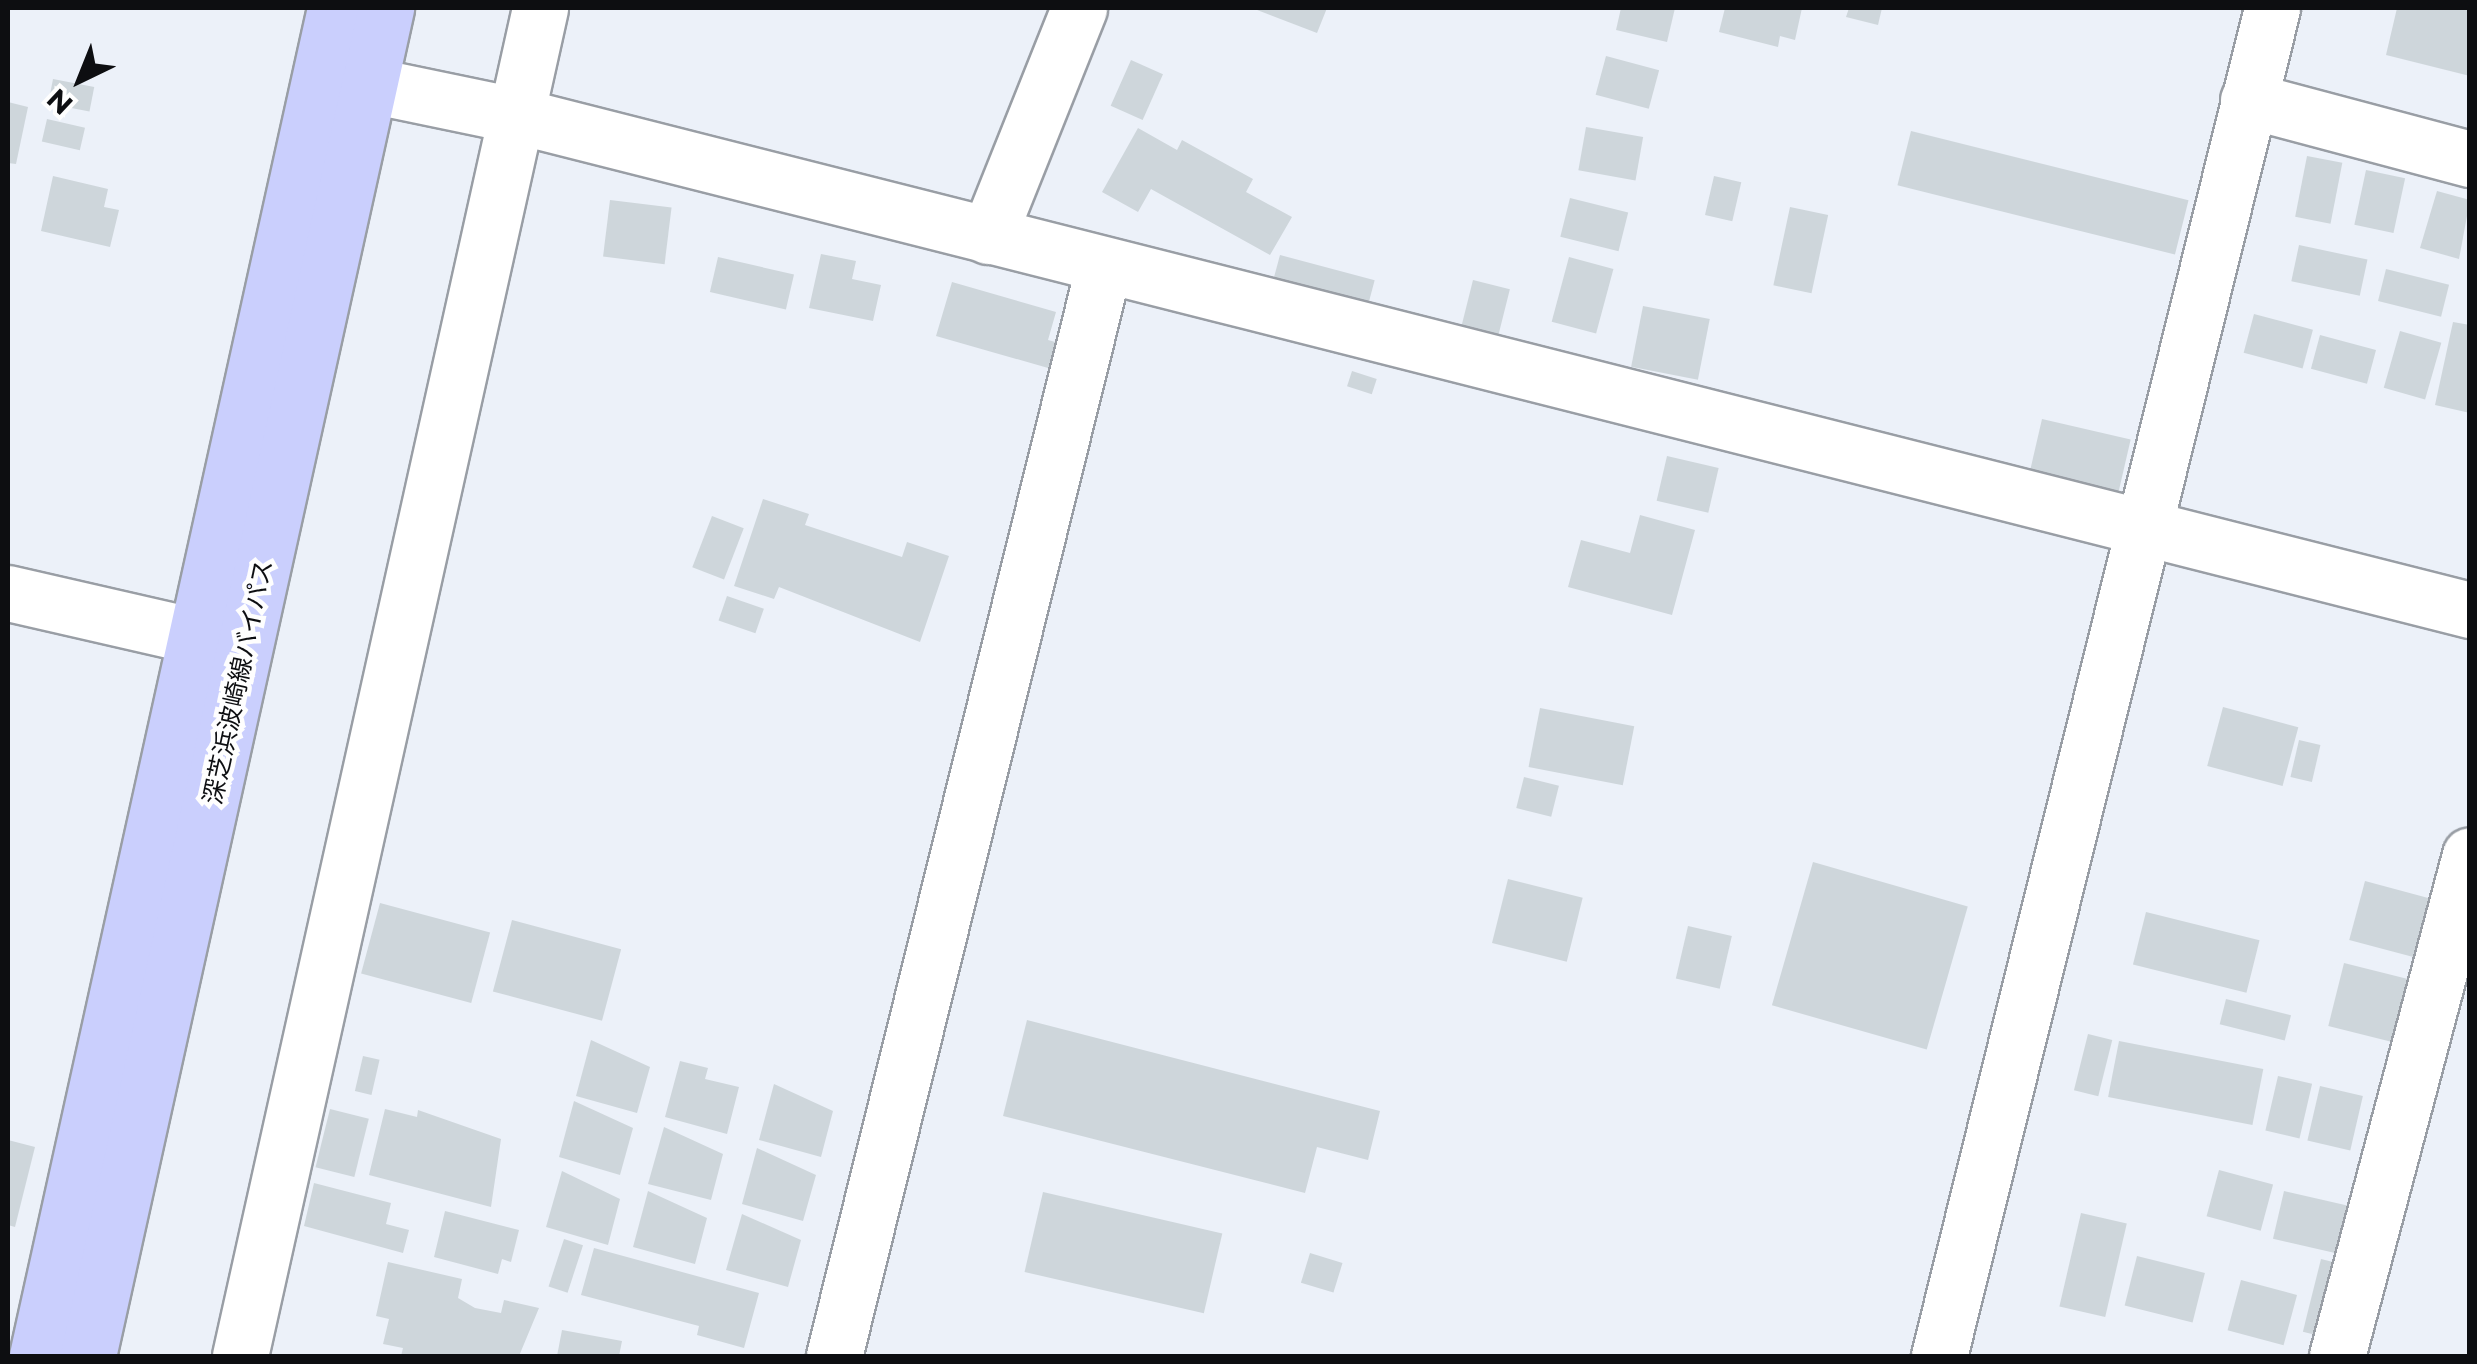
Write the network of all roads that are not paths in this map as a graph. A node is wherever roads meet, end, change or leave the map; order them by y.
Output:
1 (335, 8) edge
2 (386, 8) edge
3 (540, 8) edge
4 (1079, 8) edge
5 (2272, 8) edge
6 (370, 84) junction
7 (2248, 100) junction
8 (516, 114) junction
9 (2470, 159) edge
10 (988, 236) junction
11 (1103, 269) junction
12 (2144, 530) junction
13 (8, 593) edge
14 (2470, 610) edge
15 (221, 641) junction
16 (2470, 855) edge
17 (37, 1356) edge
18 (88, 1356) edge
19 (240, 1356) edge
20 (834, 1356) edge
21 (1939, 1356) edge
22 (2337, 1356) edge

1 - 15 main road, 深芝浜波崎線バイパス
2 - 6 main road, 深芝浜波崎線バイパス
3 - 8 street
4 - 10 street
5 - 7 street
6 - 8 street
6 - 15 main road, 深芝浜波崎線バイパス
7 - 9 street
7 - 12 street
8 - 10 street
8 - 19 street
10 - 11 street
11 - 12 street
11 - 20 street
12 - 14 street
12 - 21 street
13 - 15 street
15 - 17 main road, 深芝浜波崎線バイパス
15 - 18 main road, 深芝浜波崎線バイパス
16 - 22 street

